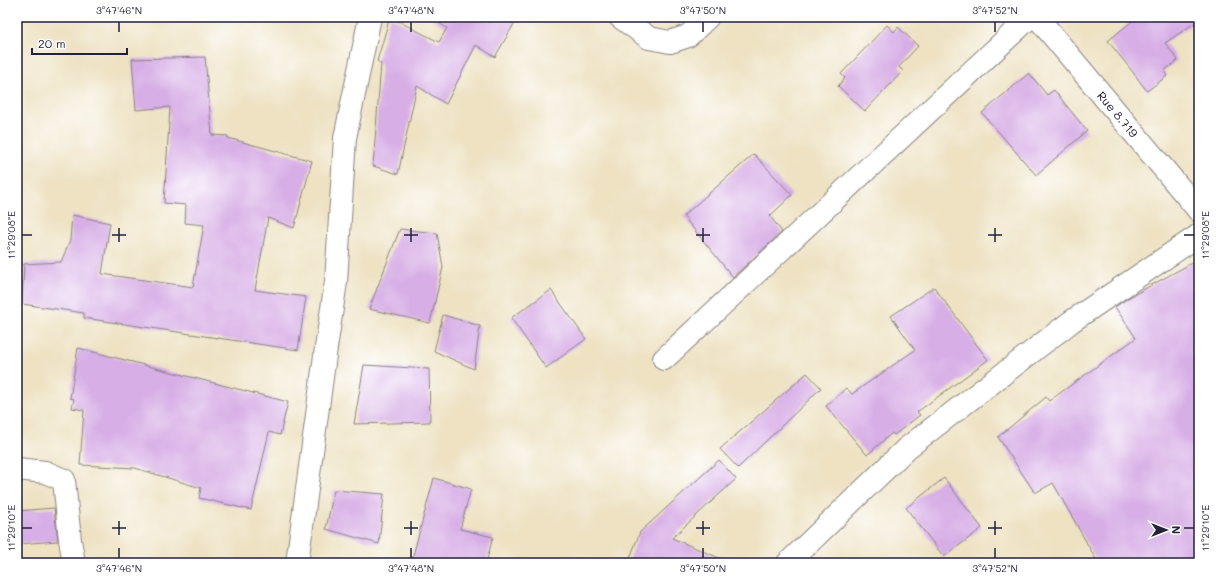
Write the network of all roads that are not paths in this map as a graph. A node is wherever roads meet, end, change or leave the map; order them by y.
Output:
1 (370, 17) edge
2 (620, 17) edge
3 (708, 17) edge
4 (1030, 17) edge
5 (1037, 17) edge
6 (1199, 211) edge
7 (1199, 235) edge
8 (664, 359) dead end
9 (17, 469) edge
10 (74, 563) edge
11 (298, 563) edge
12 (788, 563) edge

1 - 11 street
2 - 3 street
4 - 8 street
5 - 6 street, Rue 8.719
7 - 12 street
9 - 10 street

